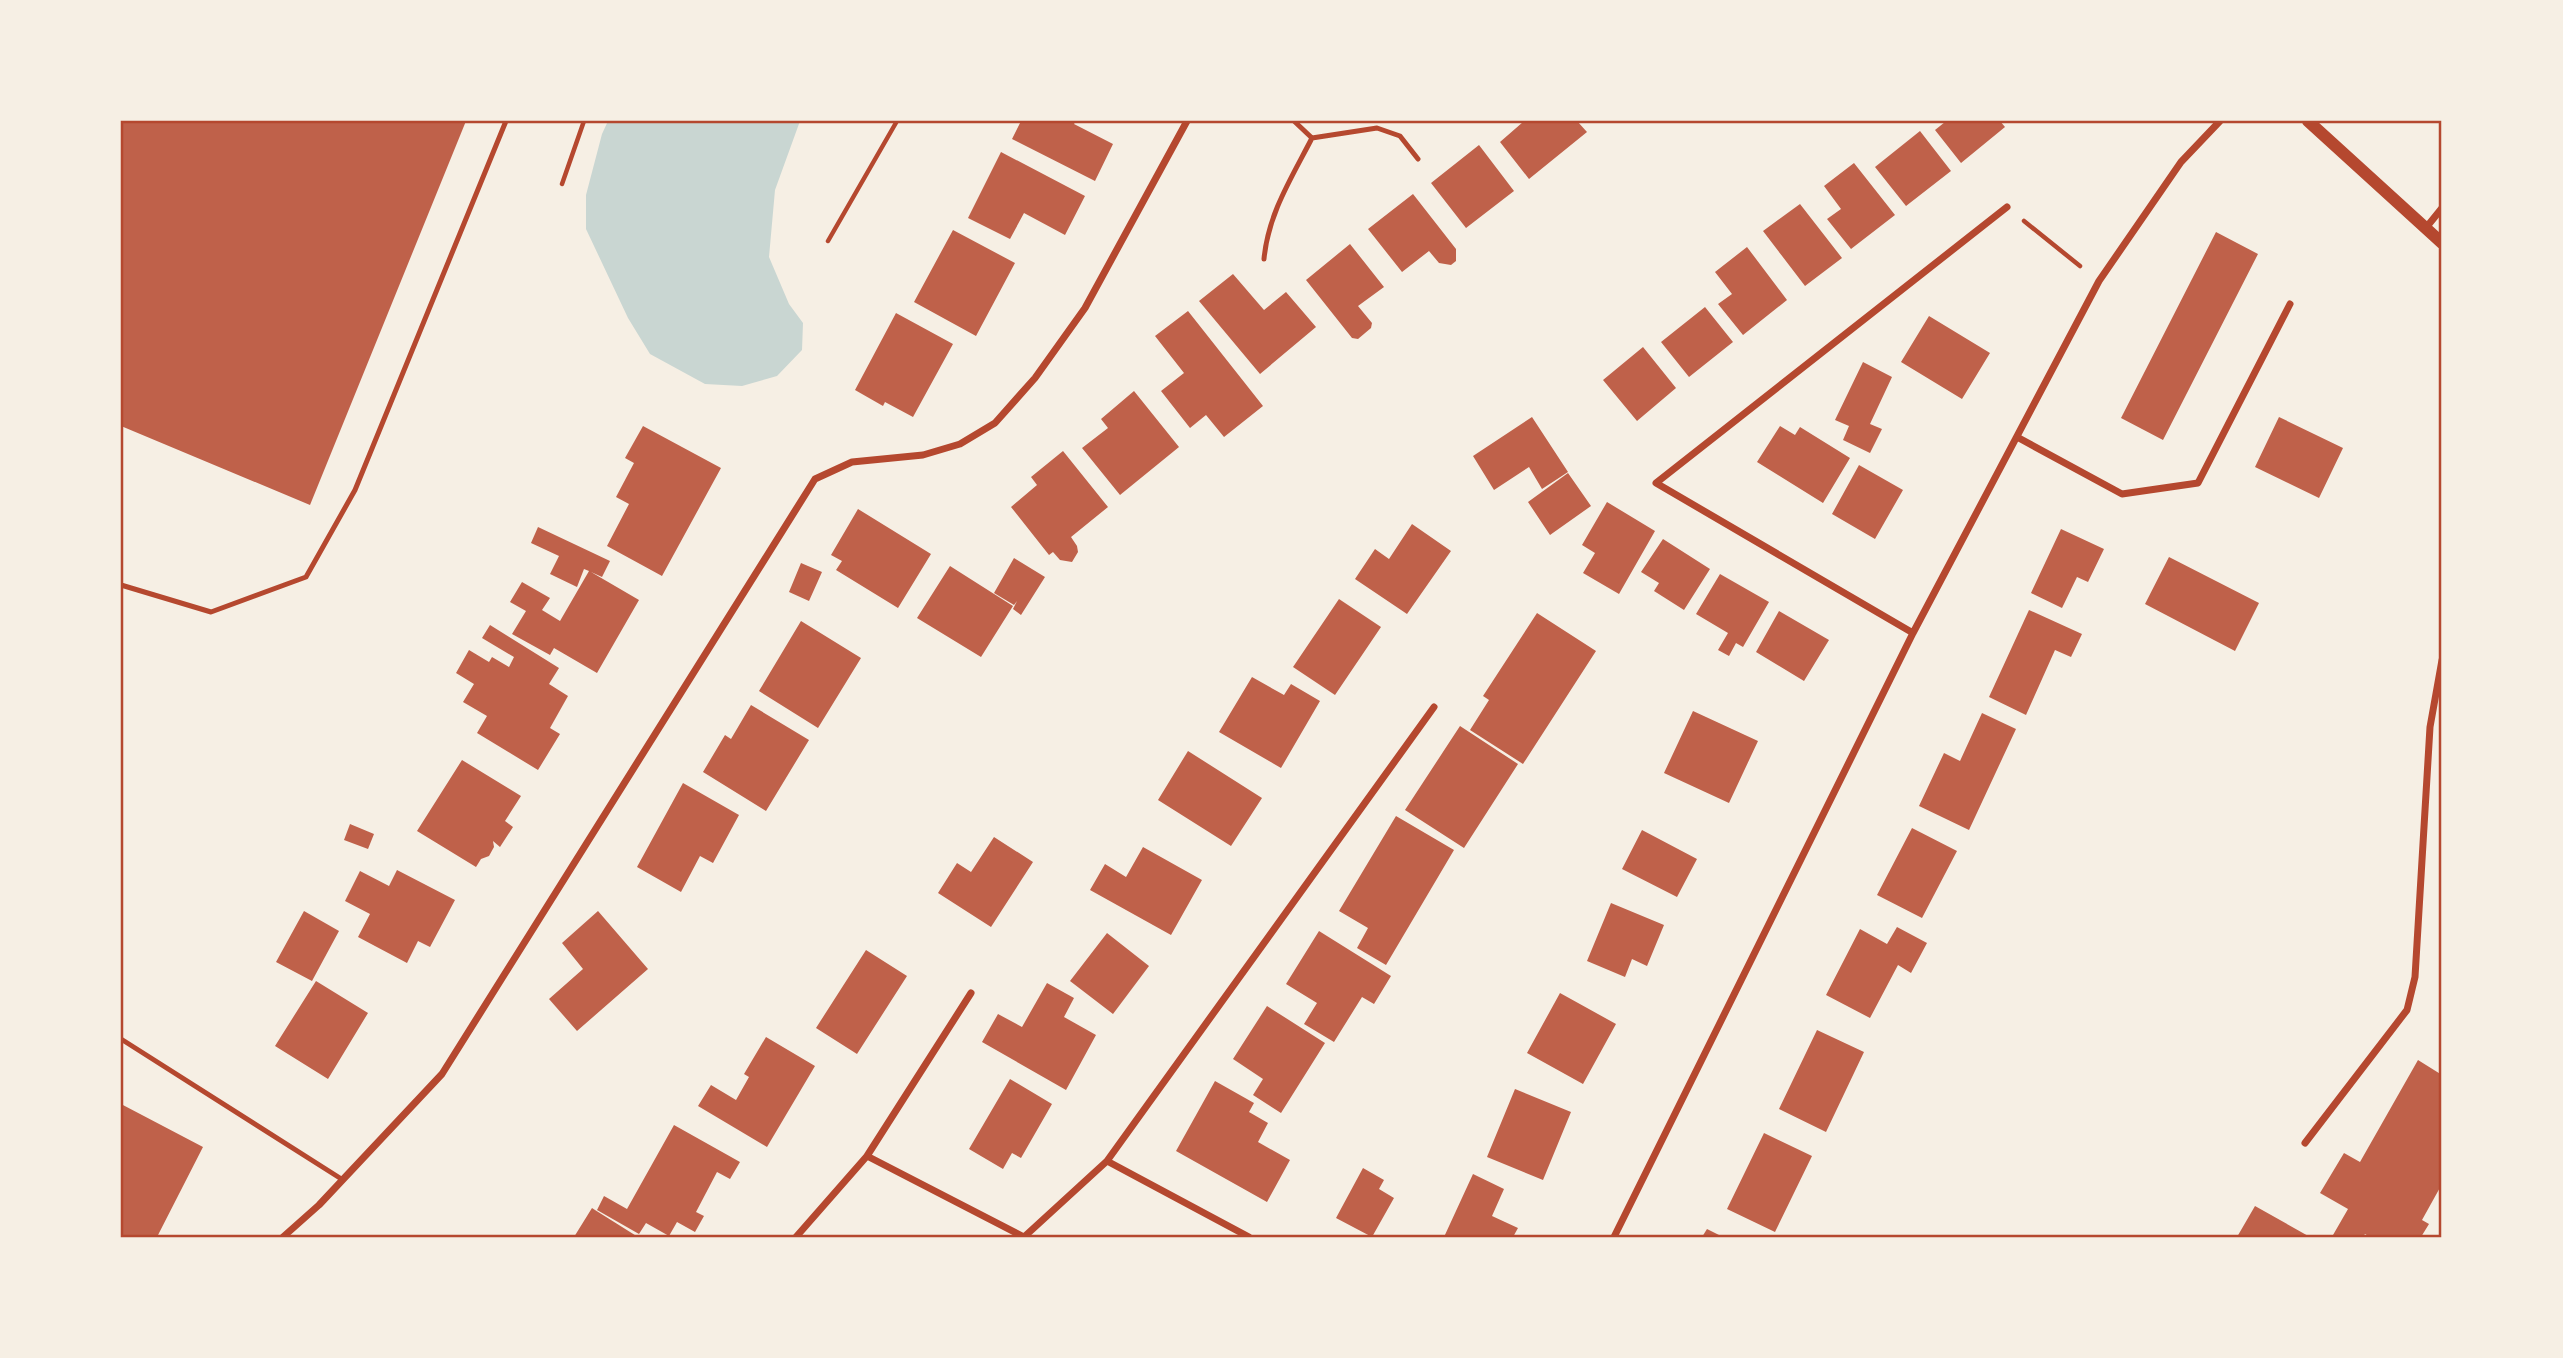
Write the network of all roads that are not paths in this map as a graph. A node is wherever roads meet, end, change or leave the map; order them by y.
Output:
1 (506, 121) edge
2 (1186, 121) edge
3 (1294, 121) edge
4 (2220, 121) edge
5 (2308, 121) edge
6 (1312, 138) junction
7 (1418, 159) dead end
8 (2007, 207) road end
9 (2442, 208) edge
10 (2425, 229) junction
11 (2442, 243) edge
12 (1264, 259) dead end
13 (2290, 304) dead end
14 (2017, 437) junction
15 (121, 585) edge
16 (1913, 633) junction
17 (2442, 660) edge
18 (1434, 707) dead end
19 (971, 993) dead end
20 (121, 1039) edge
21 (2305, 1143) dead end
22 (867, 1156) junction
23 (1107, 1161) junction
24 (343, 1180) junction
25 (283, 1237) edge
26 (796, 1237) edge
27 (1024, 1237) edge
28 (1249, 1237) edge
29 (1614, 1237) edge

1 - 15 lane
2 - 24 street
3 - 6 lane
4 - 14 street
5 - 10 street
6 - 7 lane
6 - 12 lane
8 - 16 street
9 - 10 street
10 - 11 street
13 - 14 street
14 - 16 street
16 - 29 street
17 - 21 street
18 - 23 street
19 - 22 street
20 - 24 lane
22 - 26 street
22 - 27 street
23 - 27 street
23 - 28 street
24 - 25 street

